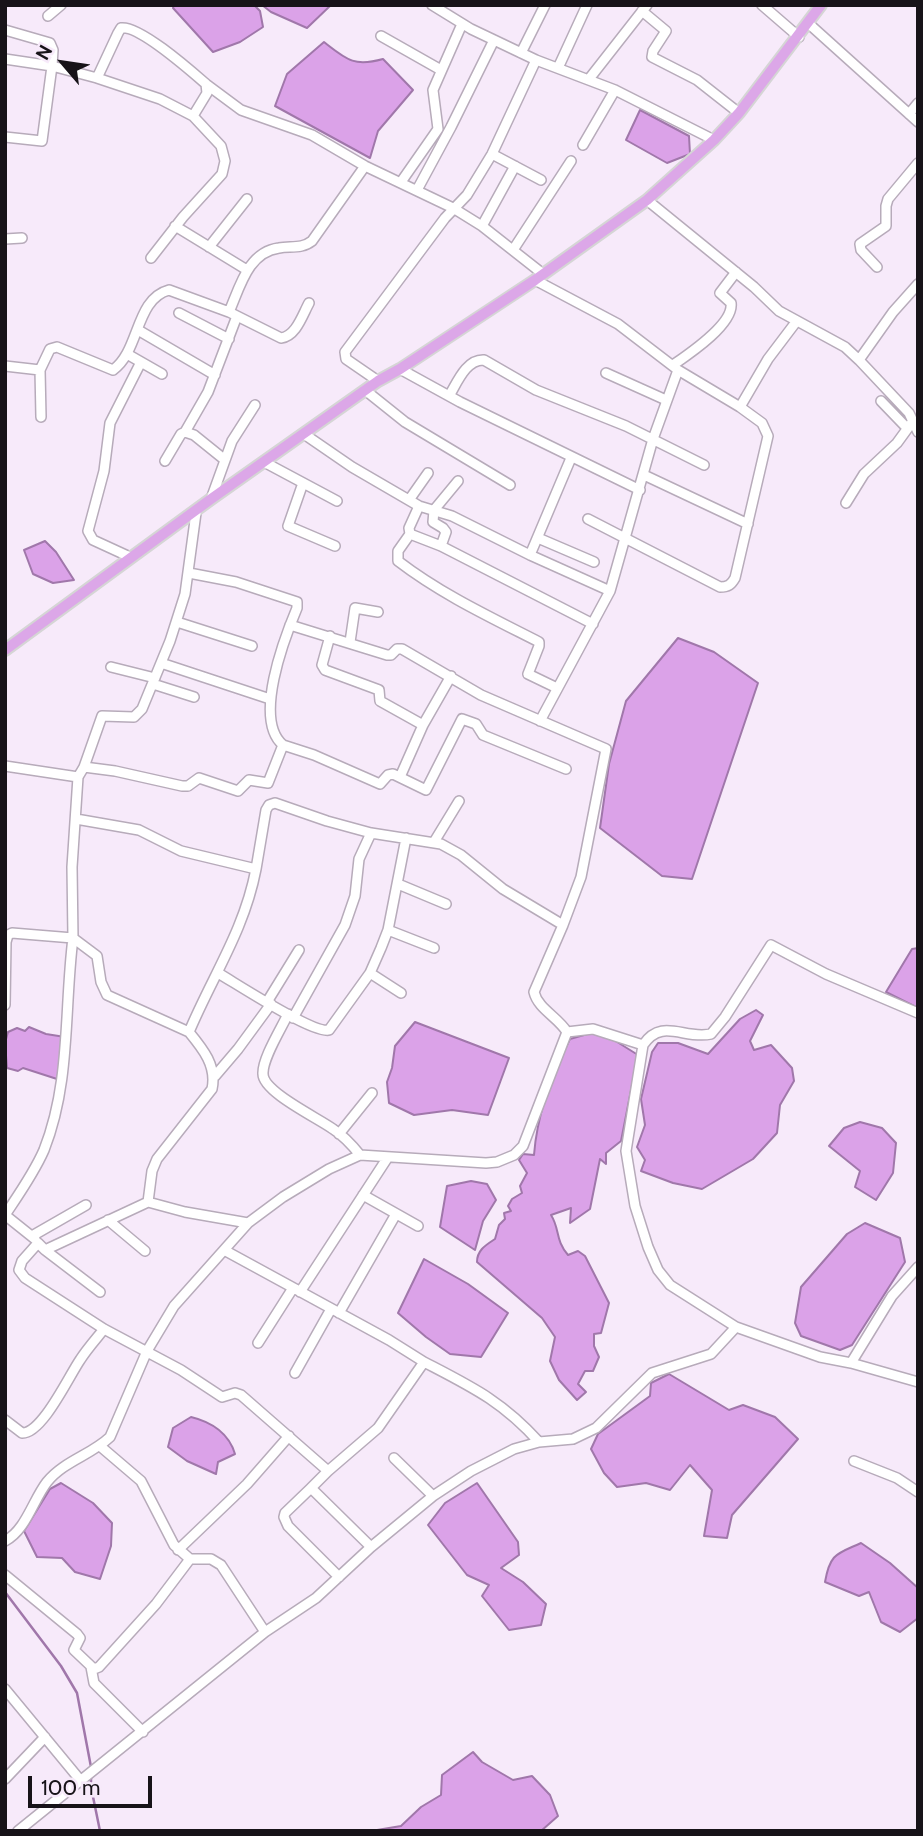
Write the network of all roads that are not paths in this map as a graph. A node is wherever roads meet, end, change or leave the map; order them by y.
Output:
1 (61, 5) edge
2 (432, 5) edge
3 (545, 5) edge
4 (587, 5) edge
5 (762, 5) edge
6 (821, 5) edge
7 (644, 8) edge
8 (48, 16) dead end
9 (808, 23) junction
10 (462, 24) junction
11 (5, 30) edge
12 (381, 36) dead end
13 (799, 37) junction
14 (494, 40) junction
15 (521, 53) junction
16 (5, 59) edge
17 (536, 60) junction
18 (52, 66) junction
19 (558, 68) junction
20 (441, 71) junction
21 (97, 78) junction
22 (589, 79) junction
23 (206, 84) junction
24 (615, 90) junction
25 (918, 103) edge
26 (739, 113) junction
27 (909, 114) junction
28 (193, 116) junction
29 (918, 122) edge
30 (5, 137) edge
31 (714, 141) junction
32 (583, 145) dead end
33 (492, 154) junction
34 (571, 161) dead end
35 (918, 163) edge
36 (365, 166) junction
37 (515, 166) junction
38 (541, 180) dead end
39 (401, 182) junction
40 (417, 190) junction
41 (247, 200) dead end
42 (647, 200) junction
43 (453, 208) junction
44 (176, 226) junction
45 (482, 226) junction
46 (22, 238) dead end
47 (5, 239) edge
48 (209, 247) junction
49 (513, 250) junction
50 (151, 258) dead end
51 (877, 267) dead end
52 (247, 270) junction
53 (736, 272) junction
54 (539, 277) junction
55 (918, 284) edge
56 (309, 303) dead end
57 (179, 313) dead end
58 (233, 314) junction
59 (796, 322) junction
60 (138, 330) junction
61 (229, 339) junction
62 (127, 354) junction
63 (859, 360) junction
64 (141, 362) junction
65 (5, 366) edge
66 (676, 368) junction
67 (400, 369) junction
68 (40, 370) junction
69 (606, 373) dead end
70 (162, 374) dead end
71 (215, 375) junction
72 (377, 381) junction
73 (365, 390) junction
74 (449, 396) junction
75 (666, 400) junction
76 (881, 401) dead end
77 (255, 405) dead end
78 (740, 407) junction
79 (41, 417) dead end
80 (910, 425) junction
81 (185, 432) junction
82 (918, 432) edge
83 (304, 434) junction
84 (653, 439) junction
85 (571, 458) junction
86 (225, 460) junction
87 (165, 461) dead end
88 (264, 462) junction
89 (704, 465) dead end
90 (428, 473) dead end
91 (644, 475) junction
92 (458, 481) dead end
93 (303, 483) junction
94 (510, 485) dead end
95 (639, 490) junction
96 (211, 499) junction
97 (409, 500) junction
98 (337, 501) dead end
99 (846, 503) dead end
100 (419, 506) junction
101 (434, 510) junction
102 (196, 513) junction
103 (587, 519) dead end
104 (748, 524) junction
105 (410, 534) junction
106 (538, 538) junction
107 (626, 538) junction
108 (335, 546) dead end
109 (441, 546) junction
110 (530, 555) junction
111 (130, 557) junction
112 (594, 562) dead end
113 (189, 573) junction
114 (610, 591) junction
115 (378, 612) dead end
116 (177, 622) junction
117 (593, 624) junction
118 (290, 625) junction
119 (330, 636) junction
120 (350, 642) junction
121 (252, 646) dead end
122 (5, 650) edge
123 (160, 663) junction
124 (111, 667) dead end
125 (451, 676) junction
126 (154, 681) junction
127 (557, 688) junction
128 (194, 696) dead end
129 (270, 699) junction
130 (540, 721) junction
131 (423, 725) junction
132 (283, 745) junction
133 (5, 766) edge
134 (84, 767) junction
135 (566, 769) dead end
136 (78, 777) junction
137 (400, 777) junction
138 (459, 801) dead end
139 (76, 819) junction
140 (371, 833) junction
141 (406, 838) junction
142 (434, 842) junction
143 (256, 869) junction
144 (398, 884) junction
145 (446, 904) dead end
146 (563, 925) junction
147 (388, 930) junction
148 (73, 938) junction
149 (435, 948) dead end
150 (299, 950) dead end
151 (218, 973) junction
152 (370, 973) junction
153 (401, 993) dead end
154 (269, 1003) junction
155 (5, 1005) edge
156 (918, 1013) edge
157 (290, 1016) junction
158 (189, 1032) junction
159 (567, 1032) junction
160 (642, 1045) junction
161 (215, 1076) junction
162 (372, 1093) dead end
163 (339, 1134) junction
164 (360, 1155) junction
165 (388, 1157) junction
166 (362, 1195) junction
167 (148, 1202) junction
168 (86, 1205) dead end
169 (396, 1214) junction
170 (5, 1215) edge
171 (108, 1220) junction
172 (248, 1223) junction
173 (418, 1226) dead end
174 (38, 1243) junction
175 (224, 1250) junction
176 (145, 1251) dead end
177 (918, 1267) edge
178 (297, 1290) junction
179 (100, 1292) dead end
180 (335, 1311) junction
181 (736, 1327) junction
182 (104, 1329) junction
183 (258, 1343) dead end
184 (147, 1351) junction
185 (424, 1362) junction
186 (851, 1363) junction
187 (295, 1373) dead end
188 (918, 1382) edge
189 (5, 1420) edge
190 (289, 1436) junction
191 (539, 1442) junction
192 (100, 1446) junction
193 (394, 1458) dead end
194 (854, 1461) dead end
195 (328, 1471) junction
196 (311, 1488) junction
197 (918, 1492) edge
198 (433, 1496) junction
199 (5, 1541) edge
200 (371, 1547) junction
201 (178, 1550) junction
202 (190, 1559) junction
203 (5, 1575) edge
204 (339, 1577) junction
205 (265, 1632) junction
206 (91, 1667) junction
207 (5, 1689) edge
208 (14, 1700) junction
209 (5, 1708) edge
210 (143, 1732) junction
211 (45, 1737) junction
212 (88, 1775) junction
213 (5, 1779) edge
214 (18, 1831) edge

1 - 8 street
2 - 10 street
3 - 15 street
4 - 19 street
5 - 13 street
6 - 9 main road
7 - 22 street
7 - 26 street
9 - 13 main road
9 - 27 street
10 - 14 street
10 - 20 street
11 - 18 street
12 - 20 street
13 - 26 main road
14 - 15 street
14 - 40 street
15 - 17 street
16 - 18 street
17 - 19 street
17 - 33 street
18 - 21 street
18 - 30 street
19 - 22 street
20 - 39 street
21 - 23 street
21 - 28 street
22 - 24 street
23 - 28 street
23 - 36 street
24 - 31 street
24 - 32 street
25 - 27 street
26 - 31 main road
27 - 29 street
28 - 44 street
31 - 42 main road
33 - 37 street
33 - 43 street
34 - 49 street
35 - 51 street
36 - 39 street
36 - 52 street
37 - 38 street
37 - 45 street
39 - 40 street
40 - 43 street
41 - 48 street
42 - 53 street
42 - 54 main road
43 - 45 street
43 - 72 street
44 - 48 street
44 - 50 street
45 - 49 street
46 - 47 street
48 - 52 street
49 - 54 street
52 - 58 street
53 - 59 street
53 - 66 street
54 - 66 street
54 - 67 main road
55 - 63 street
56 - 58 street
57 - 61 street
58 - 60 street
58 - 61 street
59 - 63 street
59 - 78 street
60 - 62 street
60 - 71 street
61 - 71 street
62 - 64 street
62 - 68 street
63 - 80 street
64 - 70 street
64 - 111 street
65 - 68 street
66 - 75 street
66 - 78 street
67 - 72 main road
67 - 74 street
68 - 79 street
69 - 75 street
71 - 81 street
72 - 73 main road
73 - 83 main road
73 - 94 street
74 - 84 street
74 - 85 street
75 - 84 street
76 - 80 street
77 - 86 street
78 - 104 street
80 - 82 street
80 - 99 street
81 - 86 street
81 - 87 street
83 - 88 main road
83 - 97 street
84 - 89 street
84 - 91 street
85 - 95 street
85 - 106 street
86 - 96 street
88 - 93 street
88 - 96 main road
90 - 97 street
91 - 95 street
91 - 104 street
92 - 101 street
93 - 98 street
93 - 108 street
95 - 107 street
96 - 102 main road
97 - 100 street
100 - 101 street
100 - 105 street
101 - 109 street
101 - 110 street
102 - 111 main road
102 - 113 street
103 - 107 street
104 - 107 street
105 - 109 street
105 - 127 street
106 - 110 street
106 - 112 street
107 - 114 street
109 - 117 street
110 - 114 street
111 - 122 main road
113 - 116 street
113 - 118 street
114 - 117 street
115 - 120 street
116 - 121 street
116 - 123 street
117 - 127 street
118 - 119 street
118 - 129 street
119 - 120 street
119 - 131 street
120 - 125 street
123 - 126 street
123 - 129 street
124 - 126 street
125 - 130 street
125 - 131 street
126 - 128 street
126 - 134 street
127 - 130 street
129 - 132 street
130 - 146 street
131 - 137 street
132 - 134 street
132 - 137 street
133 - 136 street
134 - 136 street
135 - 137 street
136 - 139 street
138 - 142 street
139 - 143 street
139 - 148 street
140 - 141 street
140 - 143 street
140 - 157 street
141 - 142 street
141 - 144 street
142 - 146 street
143 - 151 street
144 - 145 street
144 - 147 street
146 - 159 street
147 - 149 street
147 - 152 street
148 - 155 street
148 - 158 street
148 - 170 street
150 - 154 street
151 - 154 street
151 - 158 street
152 - 153 street
152 - 157 street
154 - 157 street
154 - 161 street
156 - 160 street
157 - 163 street
158 - 161 street
159 - 160 street
159 - 165 street
160 - 181 street
161 - 167 street
162 - 163 street
163 - 164 street
164 - 165 street
164 - 172 street
165 - 166 street
166 - 169 street
166 - 178 street
167 - 171 street
167 - 172 street
168 - 174 street
169 - 173 street
169 - 180 street
170 - 174 street
171 - 174 street
171 - 176 street
172 - 175 street
174 - 179 street
174 - 182 street
175 - 178 street
175 - 184 street
177 - 186 street
178 - 180 street
178 - 183 street
180 - 185 street
180 - 187 street
181 - 186 street
181 - 191 street
182 - 184 street
182 - 189 street
184 - 190 street
184 - 192 street
185 - 191 street
185 - 195 street
186 - 188 street
190 - 195 street
190 - 201 street
191 - 198 street
192 - 199 street
192 - 201 street
193 - 198 street
194 - 197 street
195 - 196 street
196 - 200 street
196 - 204 street
198 - 200 street
200 - 204 street
201 - 202 street
202 - 205 street
202 - 206 street
203 - 206 street
204 - 205 street
205 - 210 street
206 - 210 street
207 - 208 street
208 - 209 street
208 - 211 street
210 - 212 street
211 - 212 street
211 - 213 street
212 - 214 street

